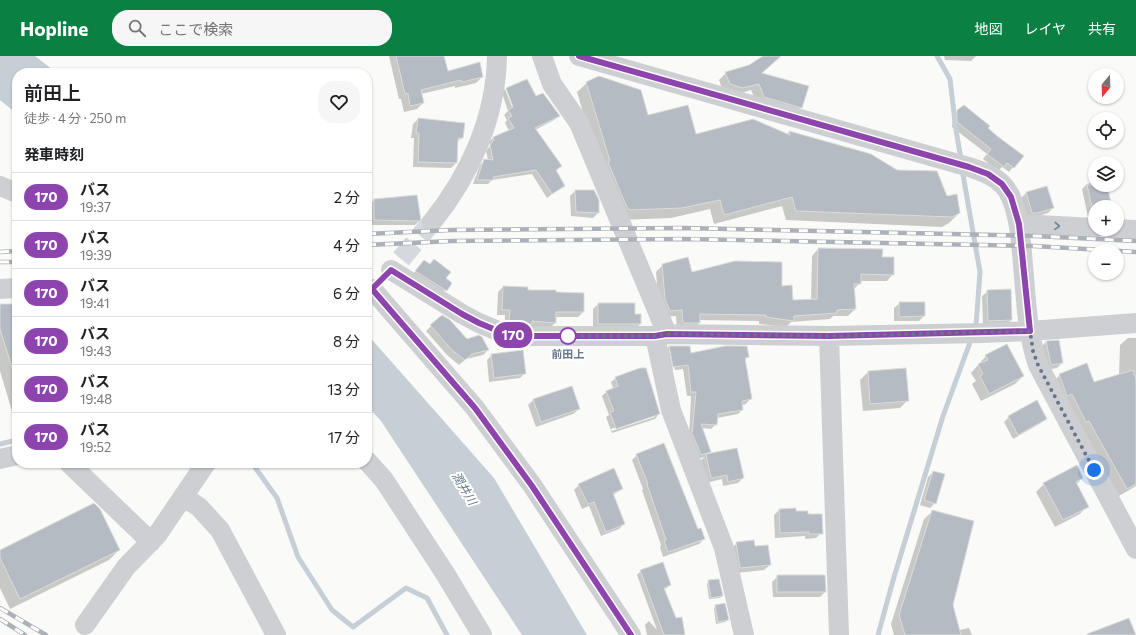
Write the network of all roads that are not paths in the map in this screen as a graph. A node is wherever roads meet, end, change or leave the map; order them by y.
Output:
1 (497, 56) edge
2 (542, 56) edge
3 (579, 56) edge
4 (0, 186) edge
5 (12, 191) edge
6 (432, 222) tunnel mouth
7 (1019, 224) junction
8 (1088, 228) edge
9 (1124, 229) edge
10 (1136, 230) edge
11 (12, 288) edge
12 (0, 289) edge
13 (372, 290) edge
14 (372, 294) edge
15 (1136, 324) edge
16 (1030, 331) junction
17 (661, 335) junction
18 (829, 336) junction
19 (12, 456) edge
20 (0, 459) edge
21 (372, 467) edge
22 (73, 468) edge
23 (203, 468) edge
24 (184, 497) junction
25 (145, 549) junction
26 (1136, 549) edge
27 (86, 626) dead end
28 (276, 635) edge
29 (482, 635) edge
30 (631, 635) edge
31 (744, 635) edge
32 (839, 635) edge

1 - 6 street
2 - 17 street
3 - 7 street
4 - 5 street
7 -> 8 street
7 - 16 street
9 - 10 street
11 - 12 street
13 - 17 street
14 - 30 street
15 - 16 street
16 - 18 street
16 - 26 street
17 - 18 street
17 - 31 street
18 - 32 street
19 - 20 street
21 - 29 street
22 - 25 street
23 - 24 street
24 - 25 street
24 - 28 street
25 - 27 street

